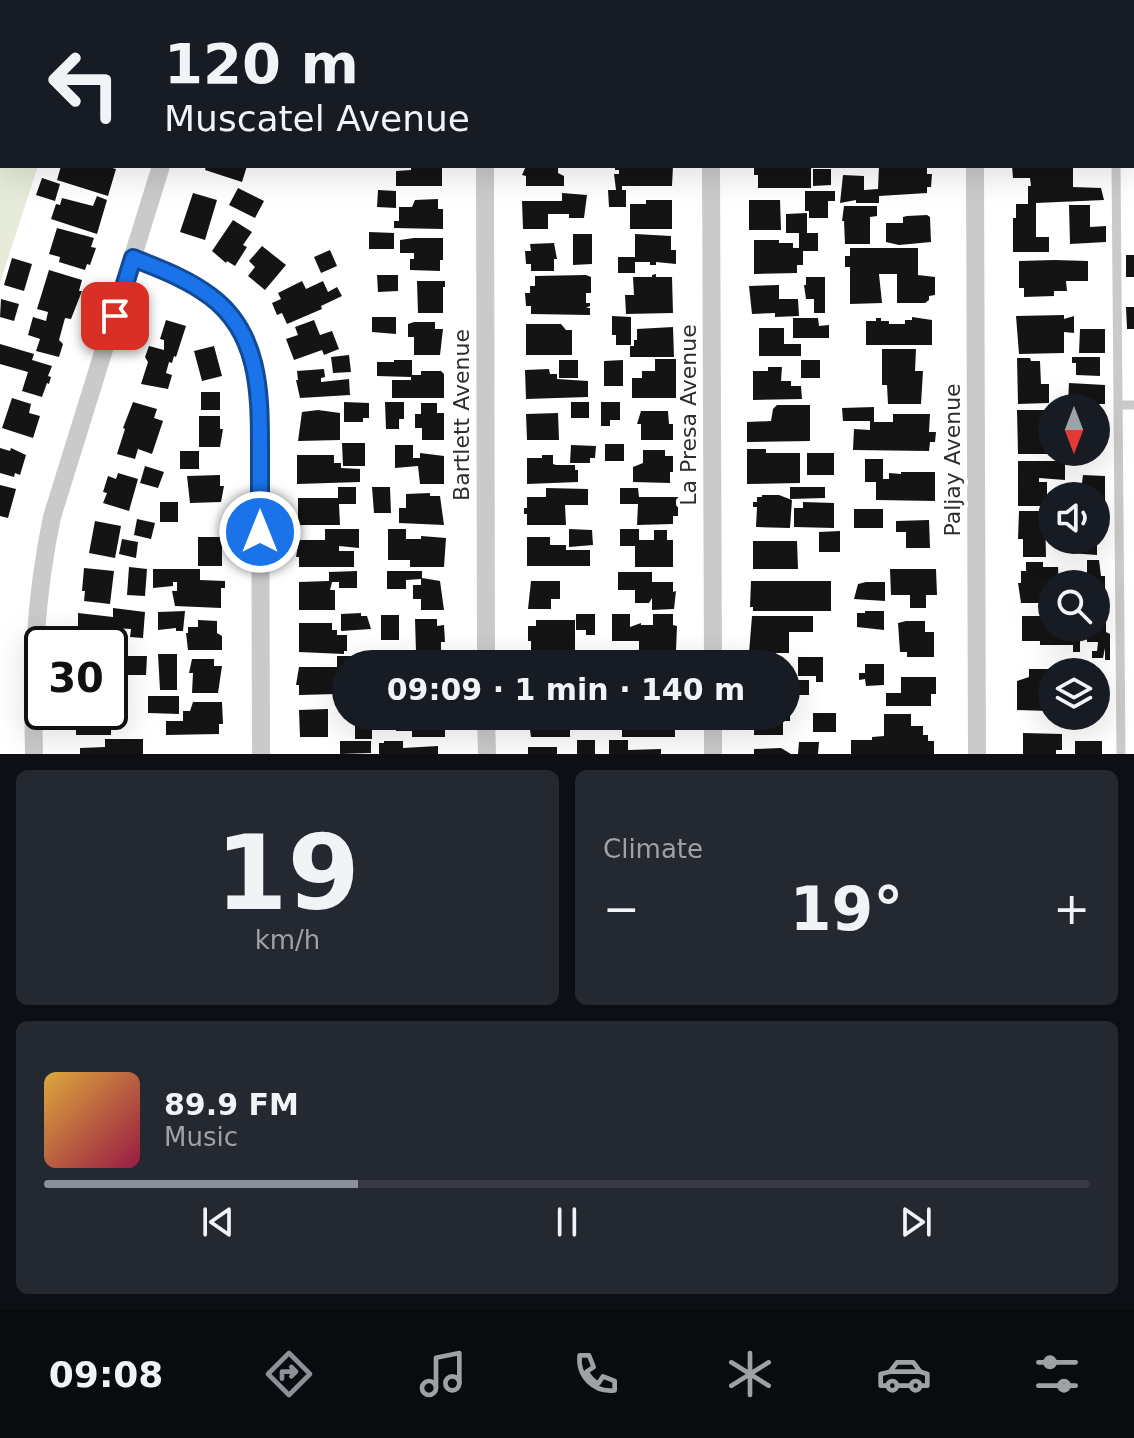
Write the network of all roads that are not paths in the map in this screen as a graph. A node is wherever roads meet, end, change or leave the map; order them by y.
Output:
1 (160, 168) edge
2 (485, 168) edge
3 (711, 168) edge
4 (975, 168) edge
5 (1116, 168) edge
6 (133, 258) junction
7 (1119, 405) junction
8 (1134, 405) edge
9 (486, 650) edge
10 (713, 650) edge
11 (486, 730) edge
12 (713, 730) edge
13 (34, 754) edge
14 (261, 754) edge
15 (487, 754) edge
16 (713, 754) edge
17 (977, 754) edge
18 (1121, 754) edge

1 - 6 street
2 - 9 street, Bartlett Avenue
3 - 10 street, La Presa Avenue
4 - 17 street, Paljay Avenue
5 - 7 lane
6 - 13 street
6 - 14 street
7 - 8 lane
7 - 18 lane
11 - 15 street
12 - 16 street

